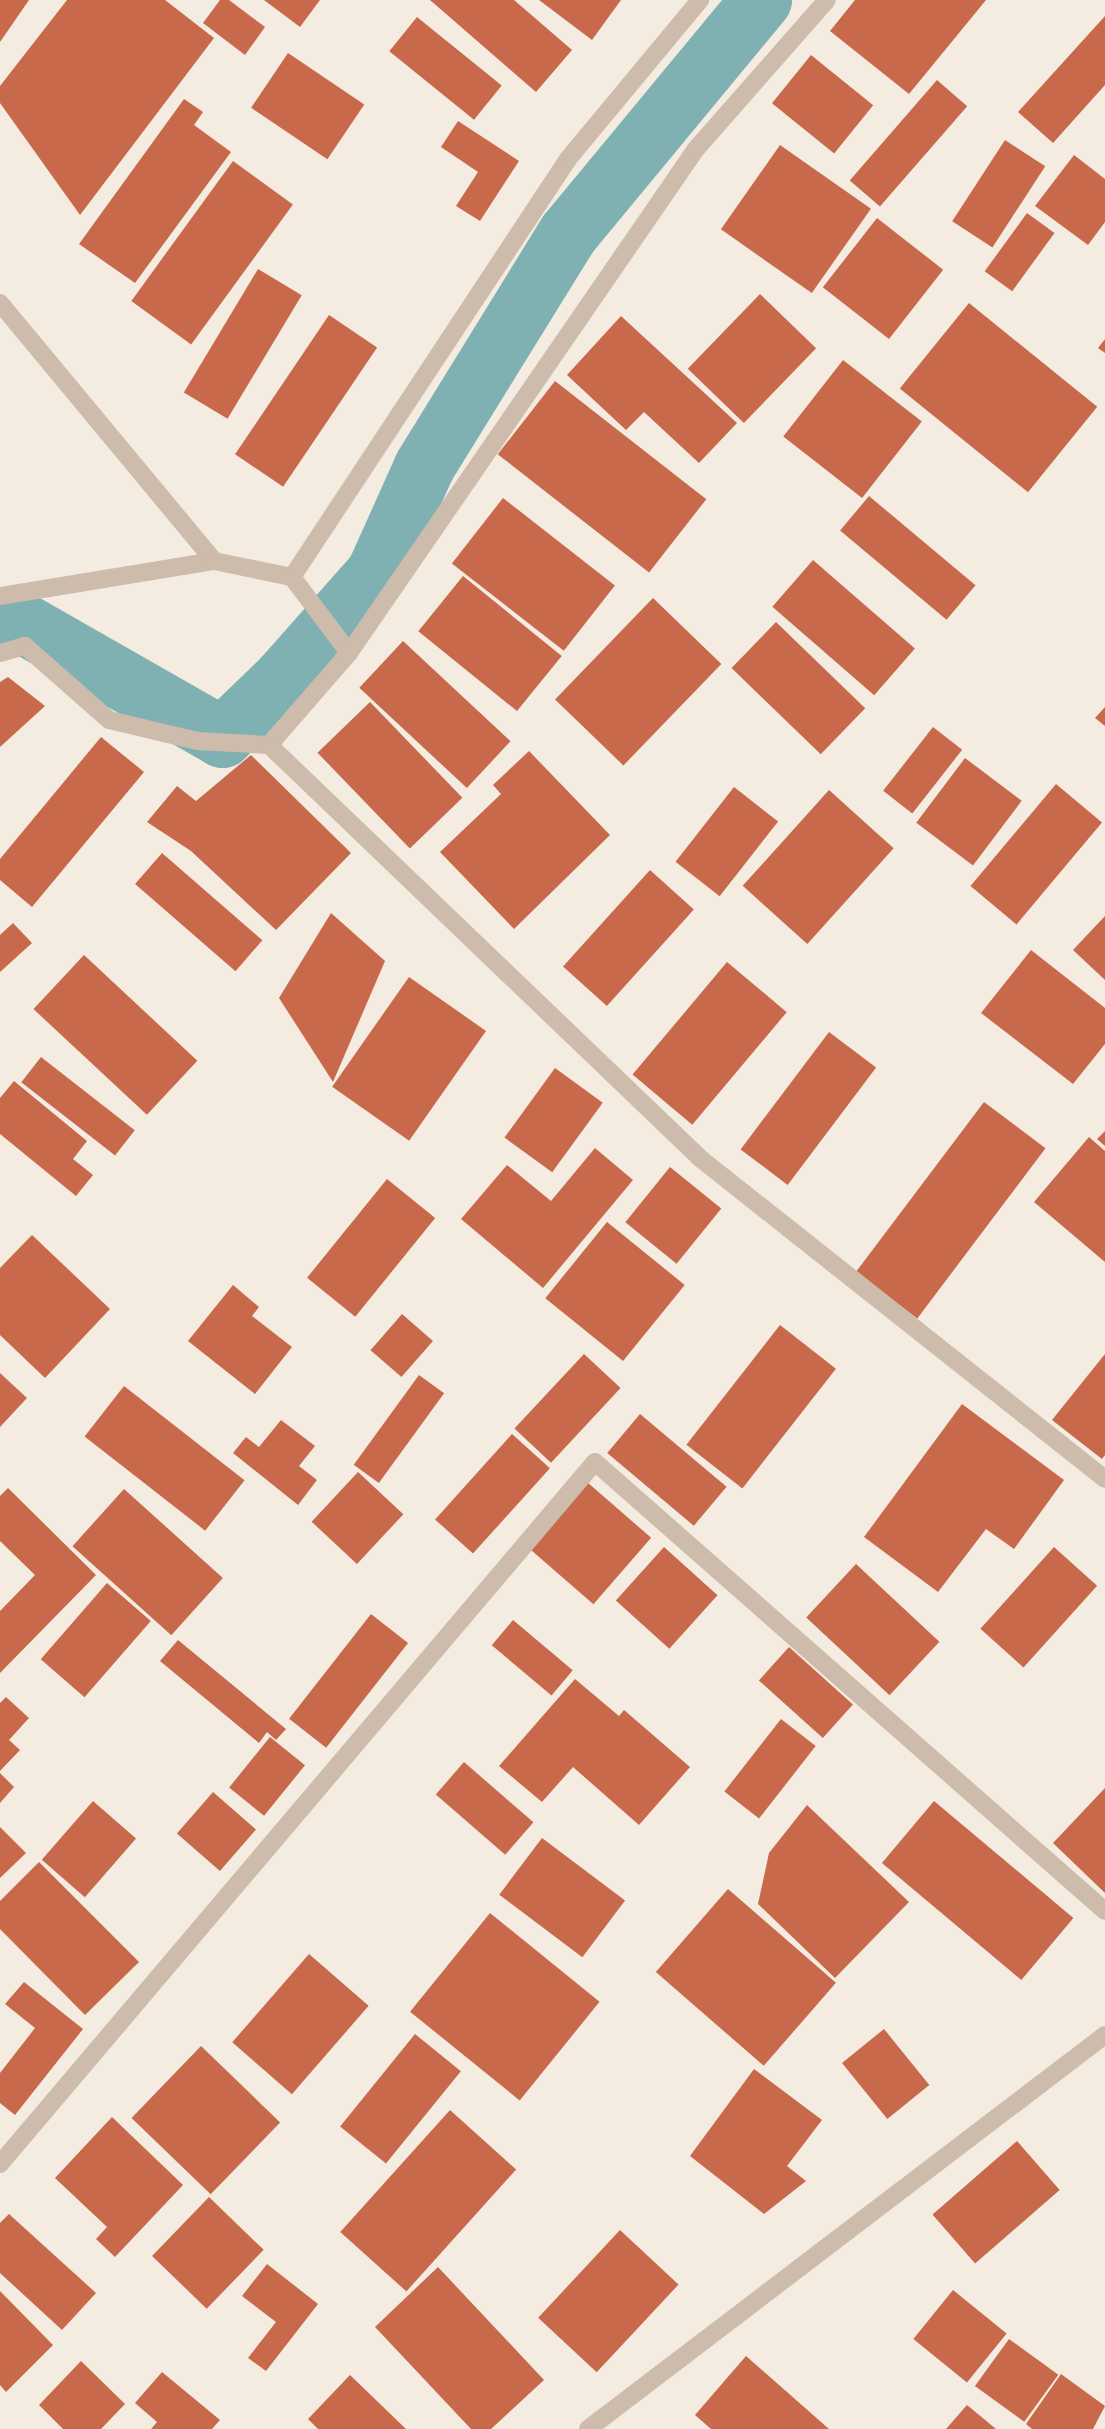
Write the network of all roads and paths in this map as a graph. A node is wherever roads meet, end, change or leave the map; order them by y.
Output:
1 (700, 0) edge
2 (827, 0) edge
3 (0, 303) edge
4 (214, 562) junction
5 (292, 577) junction
6 (0, 596) edge
7 (0, 653) edge
8 (349, 653) junction
9 (269, 745) junction
10 (1105, 1479) edge
11 (1105, 1911) edge
12 (1105, 2035) edge
13 (0, 2164) edge
14 (588, 2429) edge

1 - 5 street
2 - 8 street
3 - 4 street
4 - 5 street
4 - 6 street
5 - 8 street
7 - 9 street
8 - 9 street
9 - 10 street
11 - 13 street
12 - 14 street

